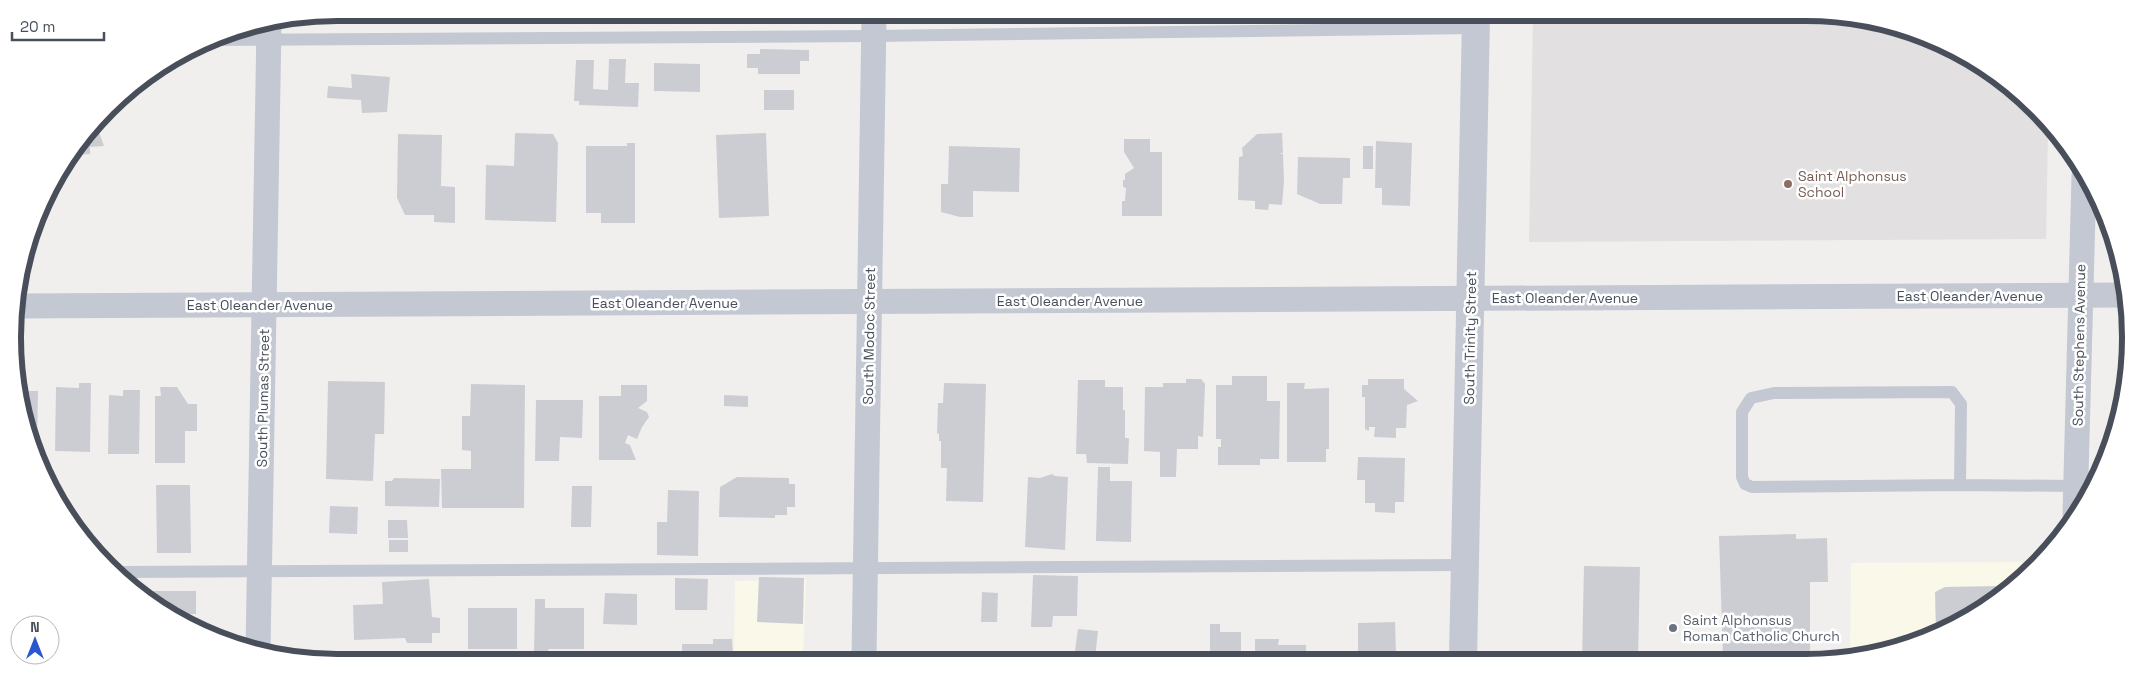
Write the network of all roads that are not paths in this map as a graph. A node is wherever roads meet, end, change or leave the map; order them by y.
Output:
1 (1476, 23) edge
2 (874, 25) edge
3 (269, 32) edge
4 (246, 35) edge
5 (2084, 188) edge
6 (2080, 296) junction
7 (2119, 296) edge
8 (1470, 299) junction
9 (869, 302) junction
10 (264, 305) junction
11 (23, 306) edge
12 (1960, 484) junction
13 (2076, 486) junction
14 (2075, 501) edge
15 (1465, 564) junction
16 (865, 568) junction
17 (260, 571) junction
18 (126, 572) edge
19 (258, 644) edge
20 (864, 654) edge
21 (1463, 654) edge

1 - 2 lane
1 - 8 street, South Trinity Street
2 - 3 lane
2 - 9 street, South Modoc Street
3 - 4 lane
3 - 10 street, South Plumas Street
5 - 6 street, South Stephens Avenue
6 - 7 street, East Oleander Avenue
6 - 8 street, East Oleander Avenue
6 - 13 street, South Stephens Avenue
8 - 9 street, East Oleander Avenue
8 - 15 street, South Trinity Street
9 - 10 street, East Oleander Avenue
9 - 16 street, South Modoc Street
10 - 11 street, East Oleander Avenue
10 - 17 street, South Plumas Street
12 - 12 lane
12 - 13 lane
13 - 14 street, South Stephens Avenue
15 - 16 lane
15 - 21 street, South Trinity Street
16 - 17 lane
16 - 20 street, South Modoc Street
17 - 18 lane
17 - 19 street, South Plumas Street

